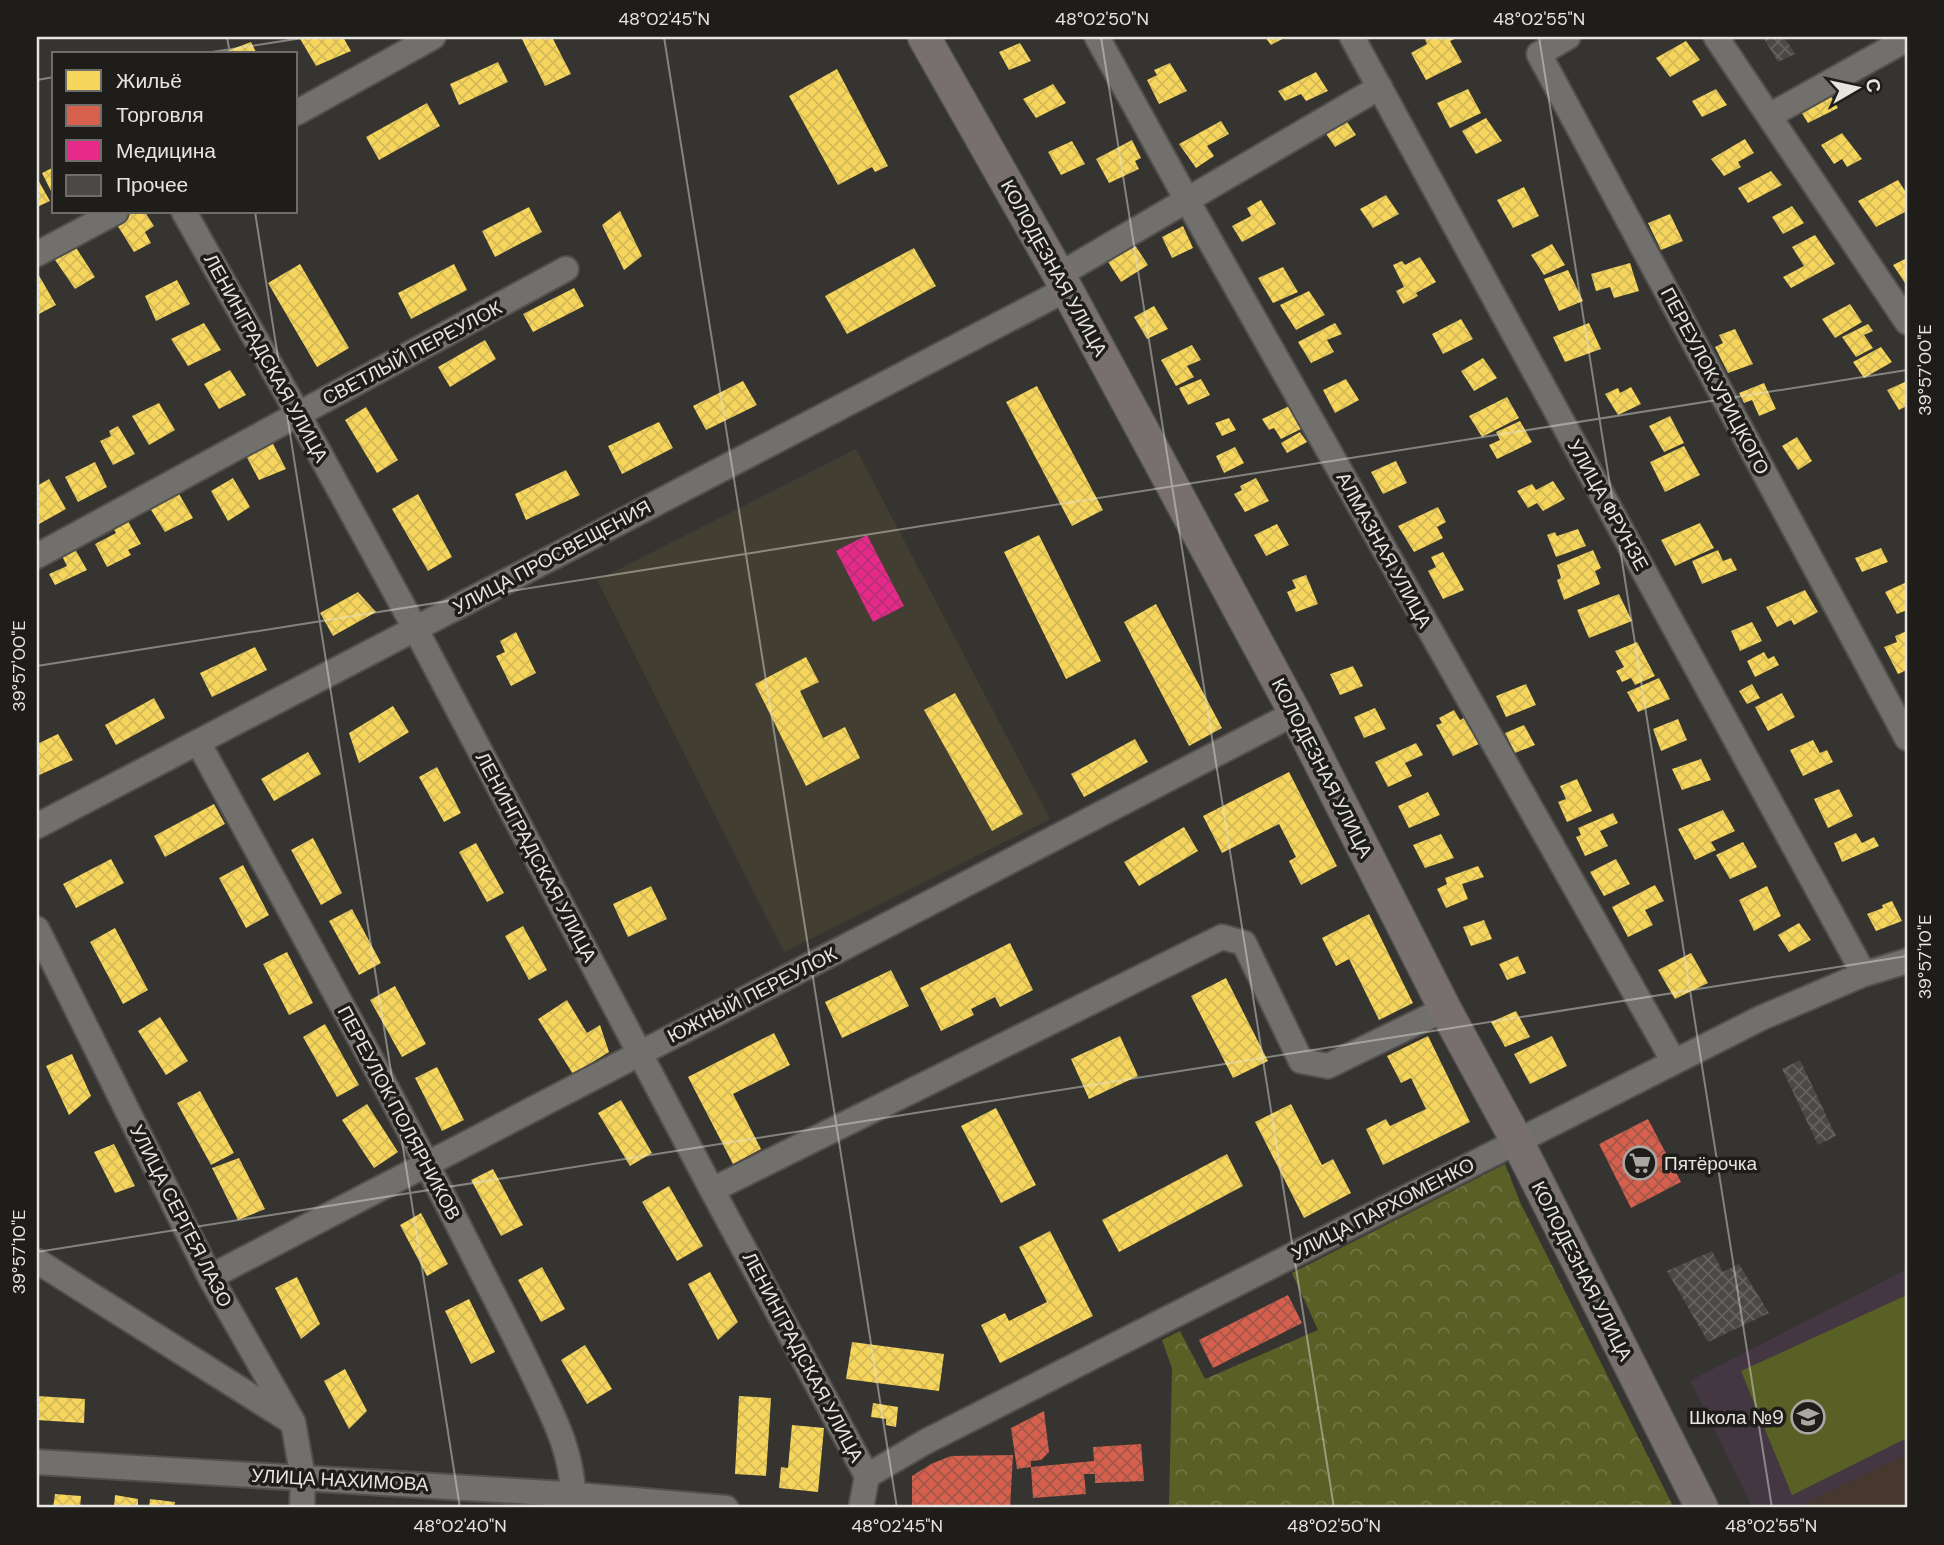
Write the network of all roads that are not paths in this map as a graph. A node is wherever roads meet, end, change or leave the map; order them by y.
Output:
1 (433, 37) edge
2 (924, 37) edge
3 (1097, 37) edge
4 (1352, 37) edge
5 (1568, 37) edge
6 (1716, 37) edge
7 (1907, 39) edge
8 (1380, 87) junction
9 (298, 112) edge
10 (1769, 116) junction
11 (1187, 200) junction
12 (112, 214) edge
13 (185, 214) edge
14 (37, 254) edge
15 (566, 269) dead end
16 (1063, 282) junction
17 (1907, 322) edge
18 (298, 414) junction
19 (37, 556) edge
20 (415, 628) junction
21 (1295, 713) junction
22 (1907, 738) edge
23 (198, 742) junction
24 (37, 826) edge
25 (37, 929) edge
26 (1907, 961) edge
27 (1864, 974) junction
28 (1445, 1009) junction
29 (640, 1053) junction
30 (1674, 1062) junction
31 (1517, 1141) junction
32 (428, 1164) junction
33 (712, 1190) junction
34 (37, 1261) edge
35 (209, 1277) junction
36 (293, 1422) junction
37 (37, 1462) edge
38 (867, 1476) junction
39 (303, 1478) junction
40 (568, 1499) edge
41 (302, 1508) edge
42 (726, 1508) edge
43 (861, 1508) edge
44 (1702, 1508) edge

1 - 9 street
2 - 16 main road, КОЛОДЕЗНАЯ УЛИЦА
3 - 11 street, АЛМАЗНАЯ УЛИЦА
4 - 8 street, УЛИЦА ФРУНЗЕ
5 - 22 street, ПЕРЕУЛОК УРИЦКОГО
6 - 10 street
7 - 10 street
8 - 11 street, УЛИЦА ПРОСВЕЩЕНИЯ
8 - 27 street, УЛИЦА ФРУНЗЕ
10 - 17 street
11 - 16 street, УЛИЦА ПРОСВЕЩЕНИЯ
11 - 30 street, АЛМАЗНАЯ УЛИЦА
12 - 14 street
13 - 18 street, ЛЕНИНГРАДСКАЯ УЛИЦА
15 - 18 street, СВЕТЛЫЙ ПЕРЕУЛОК
16 - 20 street, УЛИЦА ПРОСВЕЩЕНИЯ
16 - 21 main road, КОЛОДЕЗНАЯ УЛИЦА
18 - 19 street, СВЕТЛЫЙ ПЕРЕУЛОК
18 - 20 street, ЛЕНИНГРАДСКАЯ УЛИЦА
20 - 23 street, УЛИЦА ПРОСВЕЩЕНИЯ
20 - 29 street, ЛЕНИНГРАДСКАЯ УЛИЦА
21 - 28 main road, КОЛОДЕЗНАЯ УЛИЦА
21 - 29 street, ЮЖНЫЙ ПЕРЕУЛОК
23 - 24 street, УЛИЦА ПРОСВЕЩЕНИЯ
23 - 32 street, ПЕРЕУЛОК ПОЛЯРНИКОВ
25 - 35 street, УЛИЦА СЕРГЕЯ ЛАЗО
26 - 27 street, УЛИЦА ПАРХОМЕНКО
27 - 30 street, УЛИЦА ПАРХОМЕНКО
28 - 31 main road, КОЛОДЕЗНАЯ УЛИЦА
28 - 33 street
29 - 32 street, ЮЖНЫЙ ПЕРЕУЛОК
29 - 33 street, ЛЕНИНГРАДСКАЯ УЛИЦА
30 - 31 street, УЛИЦА ПАРХОМЕНКО
31 - 38 street, УЛИЦА ПАРХОМЕНКО
31 - 44 main road, КОЛОДЕЗНАЯ УЛИЦА
32 - 35 street, ЮЖНЫЙ ПЕРЕУЛОК
32 - 40 street, ПЕРЕУЛОК ПОЛЯРНИКОВ
33 - 38 street, ЛЕНИНГРАДСКАЯ УЛИЦА
34 - 36 street
35 - 36 street, УЛИЦА СЕРГЕЯ ЛАЗО
36 - 39 street, УЛИЦА СЕРГЕЯ ЛАЗО
37 - 39 street, УЛИЦА НАХИМОВА
38 - 43 street, ЛЕНИНГРАДСКАЯ УЛИЦА
39 - 40 street, УЛИЦА НАХИМОВА
39 - 41 street, УЛИЦА СЕРГЕЯ ЛАЗО
40 - 42 street, УЛИЦА НАХИМОВА

